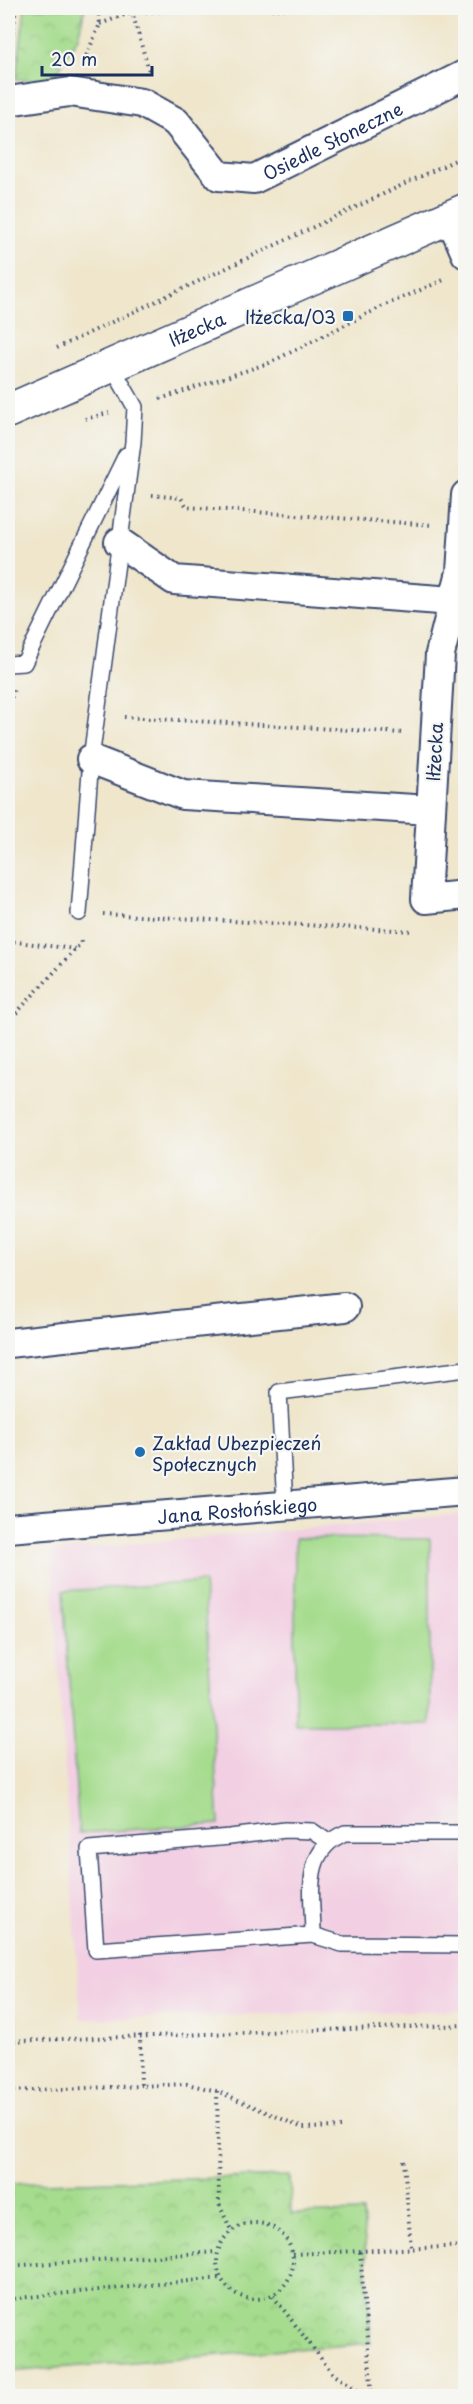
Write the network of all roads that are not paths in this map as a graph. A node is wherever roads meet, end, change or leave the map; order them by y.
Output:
1 (465, 74) edge
2 (8, 101) edge
3 (462, 212) edge
4 (460, 264) edge
5 (111, 365) junction
6 (9, 404) edge
7 (133, 442) junction
8 (465, 495) edge
9 (119, 542) junction
10 (453, 601) junction
11 (8, 664) edge
12 (91, 759) junction
13 (431, 810) junction
14 (465, 895) edge
15 (79, 913) road end
16 (345, 1307) dead end
17 (8, 1343) edge
18 (465, 1369) edge
19 (465, 1491) edge
20 (285, 1506) junction
21 (8, 1528) edge
22 (465, 1833) edge
23 (328, 1842) junction
24 (314, 1935) junction
25 (465, 1945) edge

1 - 2 street, Osiedle Słoneczne
3 - 4 street, Iłżecka
3 - 5 street, Iłżecka
5 - 6 street, Iłżecka
5 - 7 lane
7 - 9 lane
7 - 11 lane
8 - 10 street, Iłżecka
9 - 10 street
9 - 12 lane
10 - 13 street, Iłżecka
12 - 13 street
12 - 15 lane
13 - 14 street, Iłżecka
16 - 17 street
18 - 20 lane
19 - 20 street, Jana Rosłońskiego
20 - 21 street, Jana Rosłońskiego
22 - 23 lane
23 - 24 lane
23 - 24 lane
24 - 25 lane

